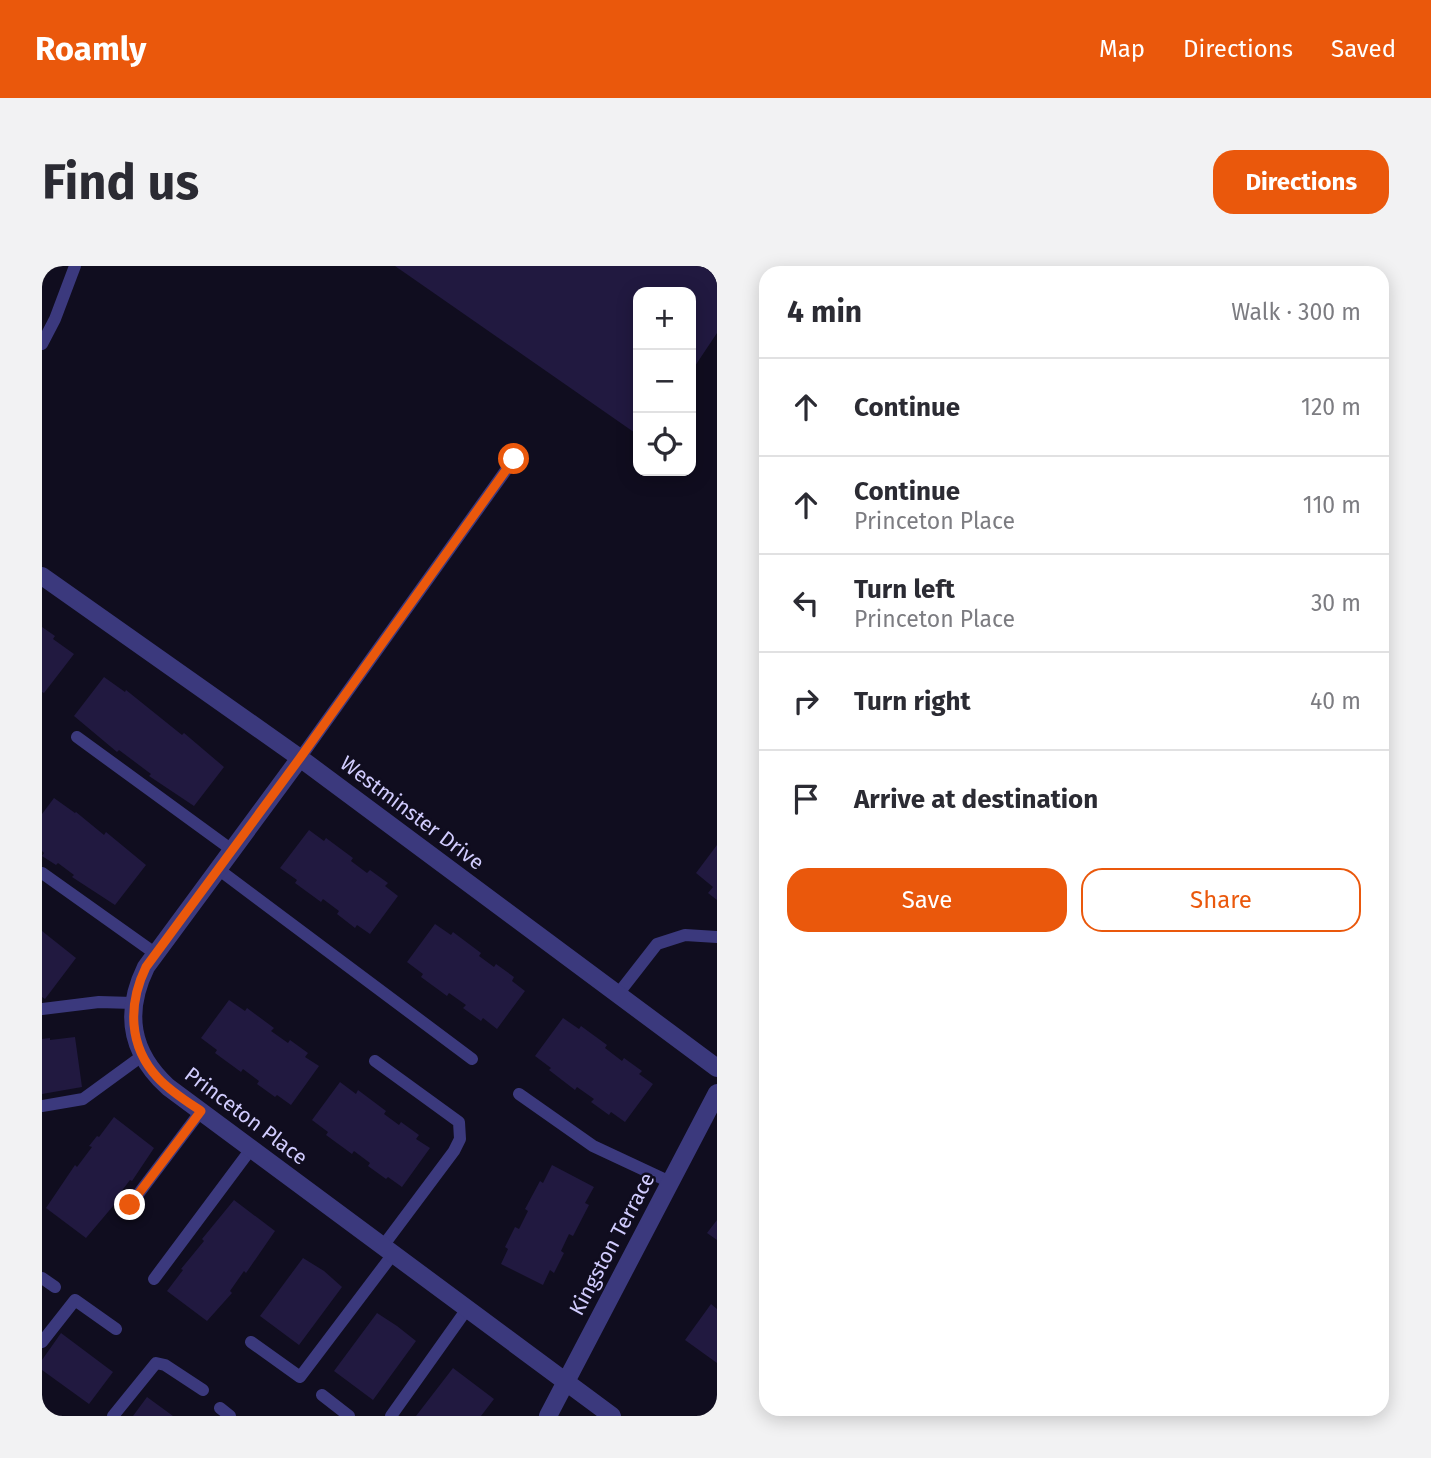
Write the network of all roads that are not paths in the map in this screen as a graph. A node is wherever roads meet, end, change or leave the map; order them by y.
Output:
1 (75, 266) edge
2 (42, 344) edge
3 (514, 459) dead end
4 (42, 576) edge
5 (77, 737) dead end
6 (300, 758) junction
7 (232, 850) junction
8 (218, 869) junction
9 (42, 873) edge
10 (717, 937) edge
11 (156, 954) junction
12 (618, 994) junction
13 (133, 1003) junction
14 (42, 1009) edge
15 (142, 1056) junction
16 (472, 1059) dead end
17 (375, 1061) dead end
18 (717, 1068) edge
19 (717, 1093) edge
20 (519, 1094) dead end
21 (42, 1106) edge
22 (201, 1111) junction
23 (251, 1149) junction
24 (670, 1182) junction
25 (130, 1205) dead end
26 (388, 1250) junction
27 (42, 1278) edge
28 (154, 1279) dead end
29 (55, 1287) dead end
30 (467, 1309) junction
31 (116, 1329) dead end
32 (42, 1342) edge
33 (251, 1342) dead end
34 (566, 1382) junction
35 (203, 1390) dead end
36 (323, 1395) dead end
37 (113, 1416) edge
38 (349, 1416) edge
39 (391, 1416) edge
40 (548, 1416) edge
41 (612, 1416) edge

1 - 2 lane
3 - 6 lane
4 - 6 street, Westminster Drive
5 - 7 lane
6 - 7 street, Princeton Place
6 - 12 street, Westminster Drive
7 - 8 street, Princeton Place
8 - 11 street, Princeton Place
8 - 16 lane
9 - 11 lane
10 - 12 lane
11 - 13 street, Princeton Place
12 - 18 street, Westminster Drive
13 - 14 lane
13 - 15 street, Princeton Place
15 - 21 lane
15 - 22 street, Princeton Place
17 - 26 lane
19 - 24 street, Kingston Terrace
20 - 24 lane
22 - 23 street, Princeton Place
22 - 25 lane
23 - 26 street, Princeton Place
23 - 28 lane
24 - 34 street, Kingston Terrace
26 - 30 street, Princeton Place
26 - 33 lane
27 - 29 lane
30 - 34 street, Princeton Place
30 - 39 lane
31 - 32 lane
34 - 40 street, Kingston Terrace
34 - 41 street, Princeton Place
35 - 37 lane
36 - 38 lane

